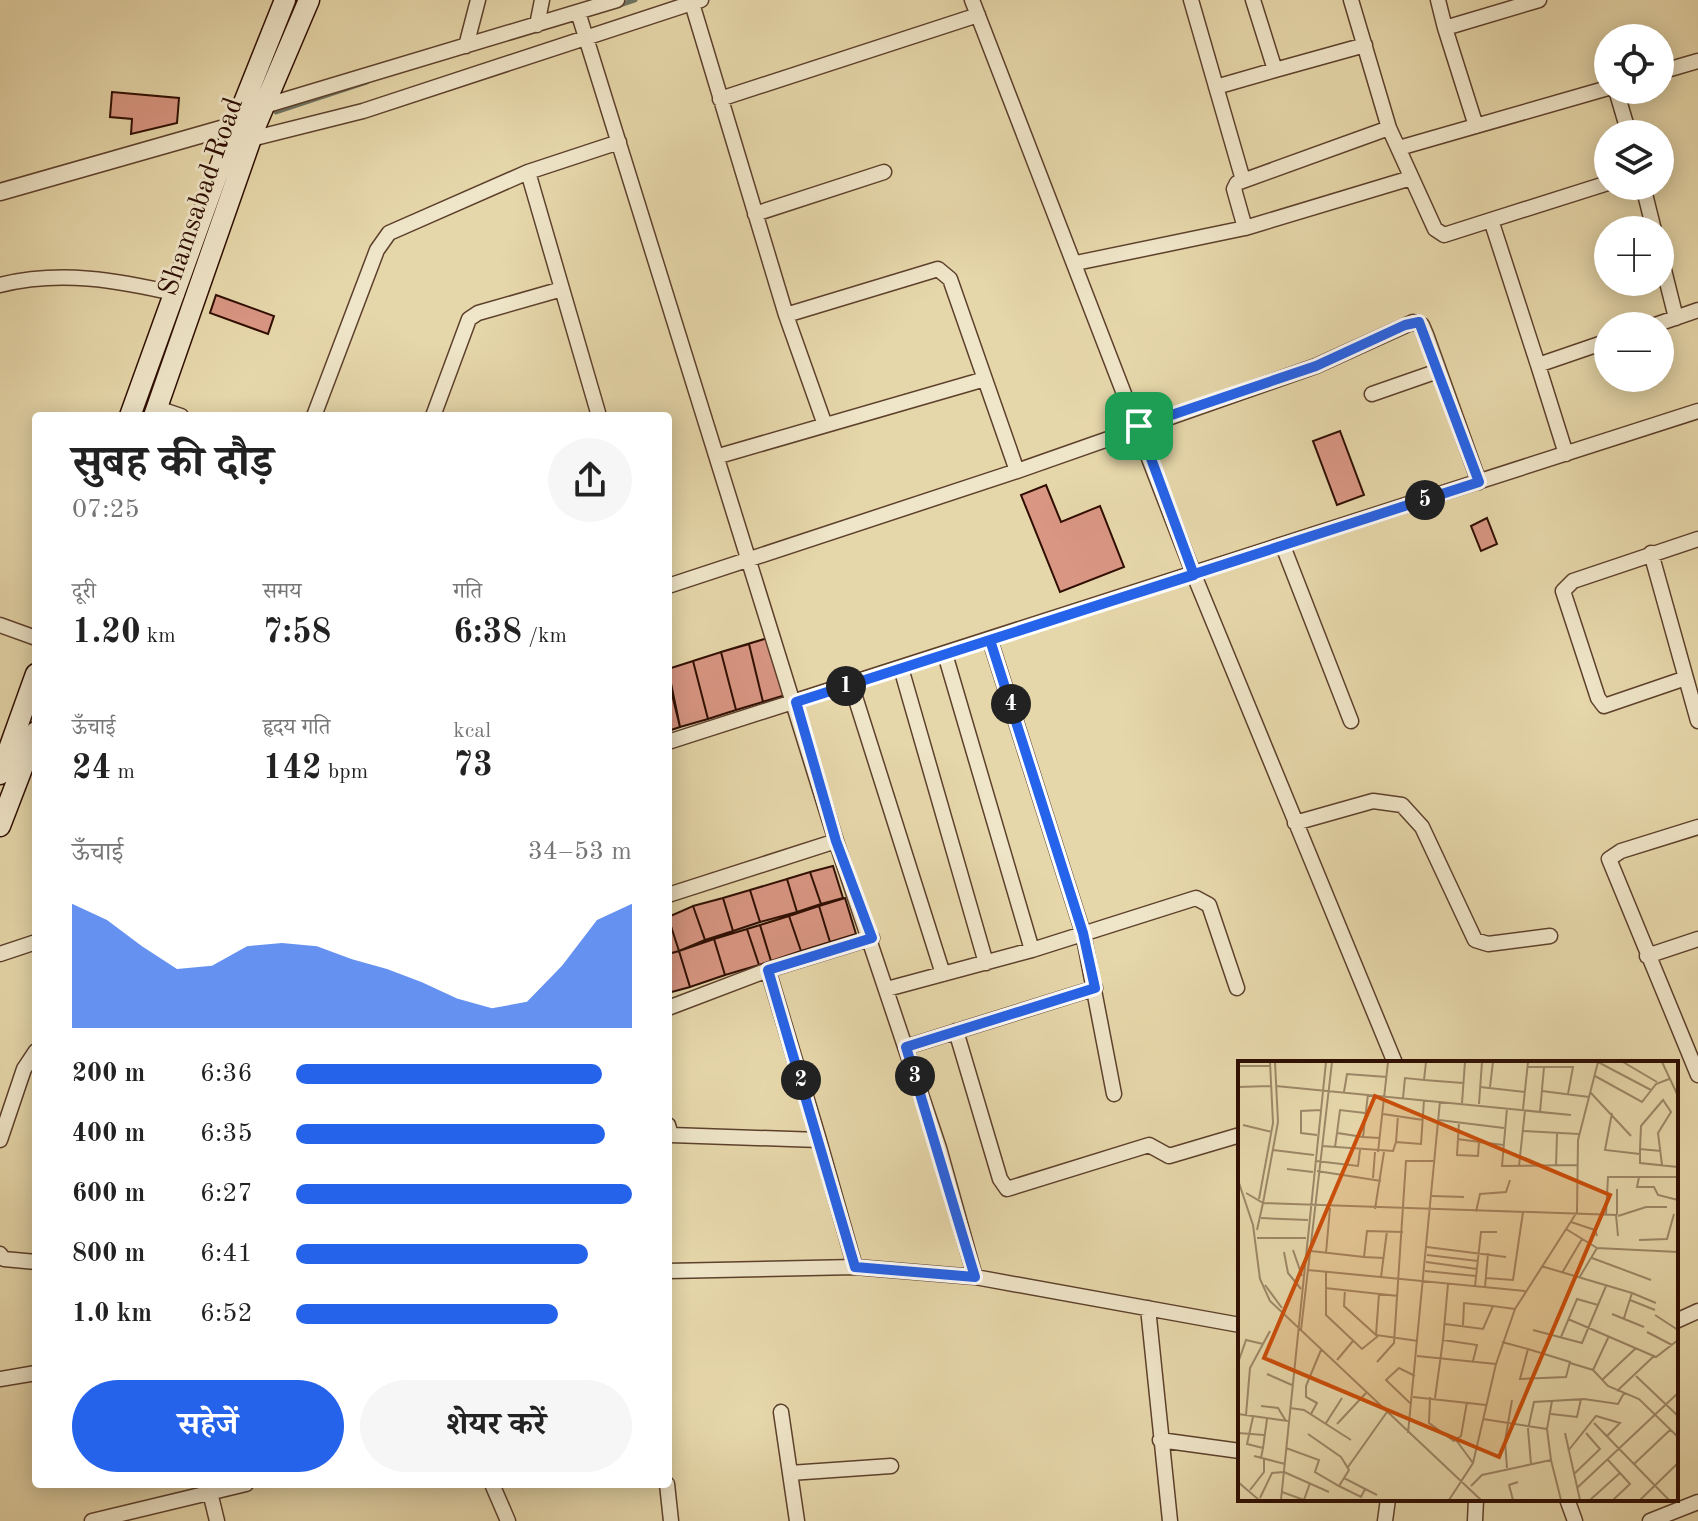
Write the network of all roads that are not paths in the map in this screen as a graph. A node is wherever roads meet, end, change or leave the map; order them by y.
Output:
1 (285, 0) edge
2 (309, 0) edge
3 (478, 0) edge
4 (542, 0) edge
5 (617, 0) edge
6 (972, 0) edge
7 (1191, 0) edge
8 (1253, 0) edge
9 (1351, 0) edge
10 (1438, 0) edge
11 (1539, 0) edge
12 (694, 1) edge
13 (978, 15) junction
14 (537, 25) junction
15 (582, 25) junction
16 (1445, 28) junction
17 (1365, 45) junction
18 (466, 46) junction
19 (1698, 61) edge
20 (1674, 68) edge
21 (1275, 70) junction
22 (1216, 87) junction
23 (1594, 92) edge
24 (720, 99) junction
25 (264, 105) junction
26 (1476, 126) junction
27 (1389, 128) junction
28 (238, 135) junction
29 (619, 142) junction
30 (1399, 148) junction
31 (528, 172) junction
32 (884, 172) dead end
33 (1411, 178) junction
34 (1243, 180) junction
35 (1594, 187) edge
36 (0, 192) edge
37 (755, 214) junction
38 (1491, 220) junction
39 (1245, 228) junction
40 (1076, 263) junction
41 (0, 285) edge
42 (562, 289) junction
43 (177, 294) junction
44 (1670, 296) edge
45 (1698, 310) edge
46 (786, 315) junction
47 (1676, 318) joint
48 (1594, 346) edge
49 (1538, 365) junction
50 (1438, 371) junction
51 (985, 379) junction
52 (1372, 394) dead end
53 (1698, 411) edge
54 (132, 412) edge
55 (155, 412) edge
56 (316, 412) edge
57 (434, 412) edge
58 (598, 412) edge
59 (825, 425) junction
60 (1139, 426) junction
61 (1566, 454) junction
62 (719, 456) junction
63 (1017, 471) junction
64 (1479, 482) junction
65 (1698, 539) edge
66 (1283, 546) junction
67 (1651, 553) junction
68 (751, 559) junction
69 (1194, 575) junction
70 (672, 585) edge
71 (0, 625) edge
72 (32, 637) edge
73 (990, 640) junction
74 (945, 654) junction
75 (901, 668) junction
76 (1686, 678) junction
77 (851, 684) junction
78 (32, 685) edge
79 (796, 702) junction
80 (1351, 721) dead end
81 (1698, 721) edge
82 (672, 741) edge
83 (32, 742) edge
84 (0, 774) edge
85 (1295, 823) junction
86 (0, 826) edge
87 (1698, 827) edge
88 (836, 841) junction
89 (672, 894) edge
90 (1083, 933) junction
91 (1550, 936) dead end
92 (872, 938) junction
93 (1698, 939) edge
94 (32, 943) edge
95 (1032, 950) junction
96 (0, 954) edge
97 (1647, 956) junction
98 (986, 963) junction
99 (768, 970) junction
100 (943, 974) junction
101 (1095, 988) junction
102 (1237, 988) dead end
103 (887, 989) junction
104 (672, 1006) edge
105 (956, 1031) junction
106 (906, 1047) junction
107 (32, 1057) edge
108 (1394, 1061) edge
109 (1698, 1075) edge
110 (1114, 1094) dead end
111 (672, 1132) edge
112 (1238, 1136) edge
113 (0, 1140) edge
114 (819, 1140) junction
115 (0, 1254) edge
116 (32, 1262) edge
117 (855, 1267) junction
118 (672, 1271) edge
119 (975, 1277) junction
120 (1148, 1308) junction
121 (1698, 1311) edge
122 (1678, 1320) edge
123 (1238, 1325) edge
124 (32, 1374) edge
125 (0, 1379) edge
126 (781, 1412) dead end
127 (1160, 1440) junction
128 (1238, 1451) edge
129 (891, 1466) dead end
130 (790, 1473) junction
131 (209, 1488) edge
132 (494, 1488) edge
133 (667, 1488) edge
134 (1388, 1501) edge
135 (1476, 1501) edge
136 (1568, 1501) edge
137 (1698, 1502) edge
138 (92, 1521) edge
139 (217, 1521) edge
140 (508, 1521) edge
141 (671, 1521) edge
142 (797, 1521) edge
143 (1170, 1521) edge
144 (1385, 1521) edge
145 (1475, 1521) edge
146 (1575, 1521) edge
147 (1650, 1521) edge

1 - 28 main road, Shamsabad Road
2 - 25 main road, Shamsabad Road
3 - 18 street
4 - 14 street
5 - 15 street
6 - 13 street
7 - 22 street
8 - 21 street
9 - 17 street
10 - 16 street
11 - 16 street
12 - 15 street
12 - 24 street
13 - 24 street
13 - 40 street
14 - 15 street
14 - 18 street
15 - 28 street
15 - 29 street
16 - 26 street
17 - 21 street
17 - 27 street
18 - 25 street
19 - 20 street
21 - 22 street
22 - 34 street
23 - 26 street
24 - 37 street
25 - 28 main road, Shamsabad Road
26 - 30 street
27 - 30 street
27 - 34 street
28 - 36 street
28 - 43 main road, Shamsabad Road
28 - 55 main road, Shamsabad Road
29 - 31 street
29 - 62 street
30 - 33 street
31 - 42 street
31 - 56 street
32 - 37 street
33 - 38 street
33 - 39 street
34 - 39 street
35 - 38 street
37 - 46 street
38 - 49 street
39 - 40 street
40 - 60 street
41 - 43 street
42 - 57 street
42 - 58 street
43 - 54 main road, Shamsabad Road
44 - 47 street
45 - 47 street
46 - 51 street
46 - 59 street
48 - 49 street
49 - 61 street
50 - 52 street
50 - 60 street
50 - 64 street
51 - 59 street
51 - 63 street
53 - 61 street
59 - 62 street
60 - 63 street
60 - 69 street
61 - 64 street
62 - 68 street
63 - 68 street
64 - 66 street
65 - 67 street
66 - 69 street
66 - 80 street
67 - 76 street
67 - 76 street
68 - 70 street
68 - 79 street
69 - 73 street
69 - 85 street
71 - 72 street
73 - 74 street
73 - 90 street
74 - 75 street
74 - 95 street
75 - 77 street
75 - 98 street
76 - 81 street
77 - 79 street
77 - 100 street
78 - 84 main road
79 - 82 street
79 - 88 street
83 - 86 main road
85 - 91 street
85 - 108 street
87 - 97 street
88 - 89 street
88 - 92 street
90 - 95 street
90 - 101 street
90 - 102 street
92 - 99 street
92 - 103 street
93 - 97 street
94 - 96 street
95 - 98 street
97 - 109 street
98 - 100 street
99 - 104 street
99 - 114 street
100 - 103 street
101 - 105 street
101 - 110 street
103 - 106 street
105 - 106 street
105 - 112 street
106 - 119 street
107 - 113 street
111 - 114 street
114 - 117 street
115 - 116 street
117 - 118 street
117 - 119 street
119 - 120 street
120 - 123 street
120 - 127 street
121 - 122 street
124 - 125 street
126 - 130 street
127 - 128 street
127 - 143 street
129 - 130 street
130 - 142 street
131 - 138 street
131 - 139 street
132 - 140 street
133 - 141 street
134 - 144 street
135 - 145 street
136 - 146 street
137 - 147 street

